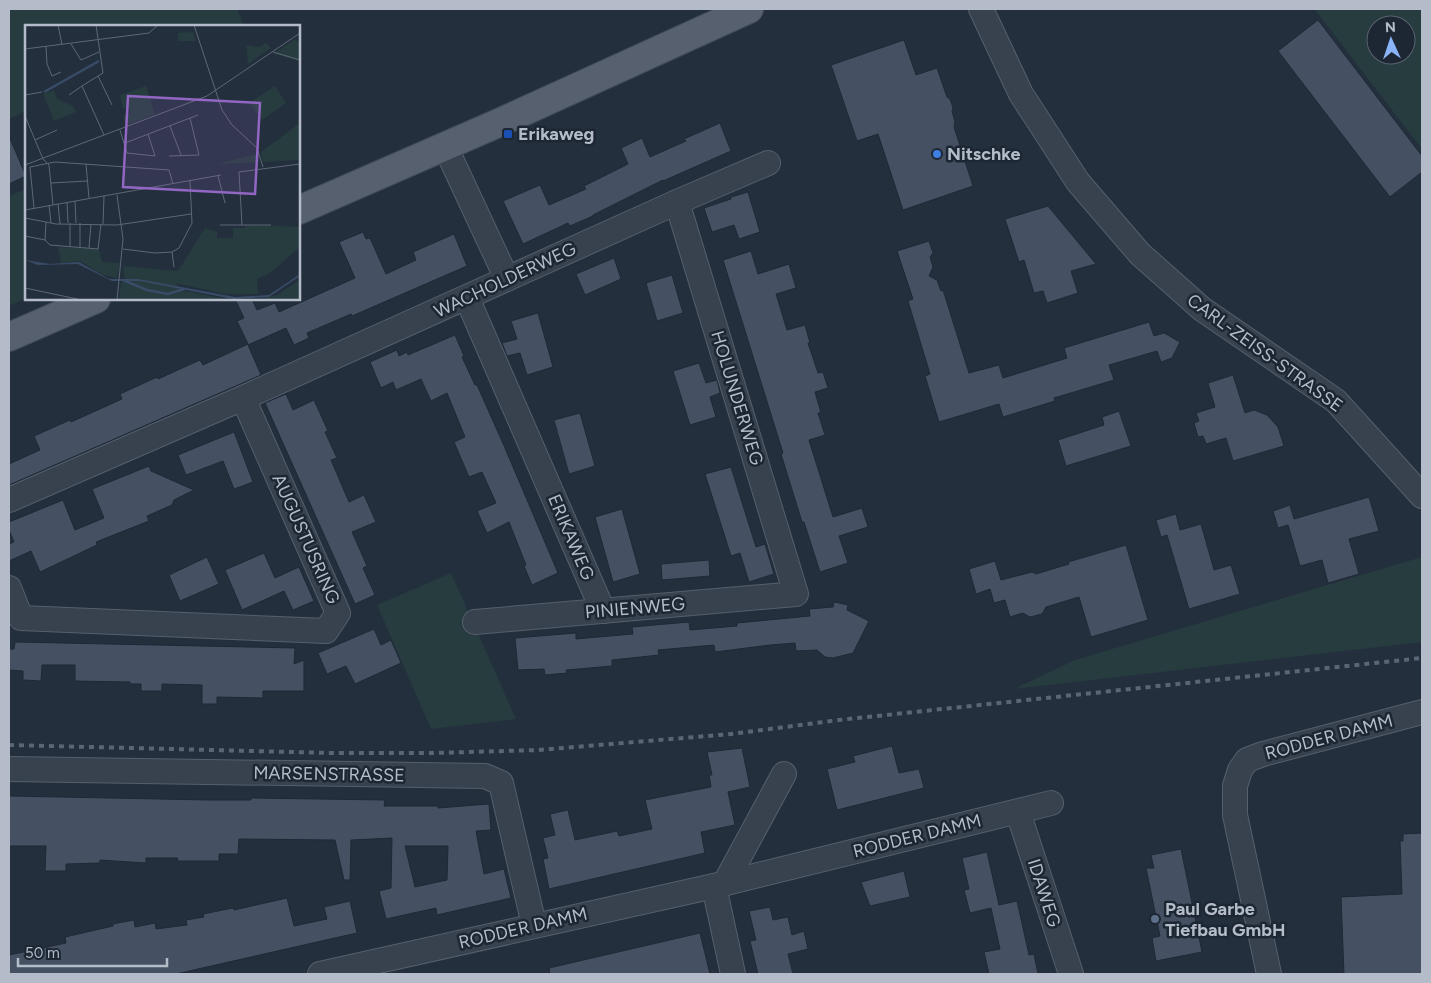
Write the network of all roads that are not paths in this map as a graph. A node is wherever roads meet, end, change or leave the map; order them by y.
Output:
1 (749, 9) edge
2 (981, 9) edge
3 (445, 146) junction
4 (768, 163) dead end
5 (678, 202) junction
6 (300, 210) edge
7 (507, 279) junction
8 (467, 298) junction
9 (94, 300) edge
10 (9, 337) edge
11 (243, 398) junction
12 (1422, 496) edge
13 (9, 500) edge
14 (9, 588) edge
15 (796, 594) joint
16 (603, 611) junction
17 (475, 622) dead end
18 (1422, 712) edge
19 (9, 769) edge
20 (784, 774) dead end
21 (1051, 803) dead end
22 (1018, 812) junction
23 (719, 885) junction
24 (534, 925) junction
25 (320, 974) edge
26 (733, 974) edge
27 (1070, 974) edge
28 (1269, 974) edge

1 - 3 main road
2 - 12 street, CARL-ZEISS-STRASSE
3 - 6 main road
3 - 7 street
4 - 5 street, WACHOLDERWEG
5 - 7 street, WACHOLDERWEG
5 - 15 street, HOLUNDERWEG
7 - 8 street, WACHOLDERWEG
8 - 11 street, WACHOLDERWEG
8 - 16 street, ERIKAWEG
9 - 10 main road
11 - 13 street
11 - 14 street, AUGUSTUSRING
15 - 16 street, PINIENWEG
16 - 17 street, PINIENWEG
18 - 28 street, RODDER DAMM
19 - 24 street, MARSENSTRASSE
20 - 23 street
21 - 22 street, RODDER DAMM
22 - 23 street, RODDER DAMM
22 - 27 street, IDAWEG
23 - 24 street, RODDER DAMM
23 - 26 street
24 - 25 street, RODDER DAMM

